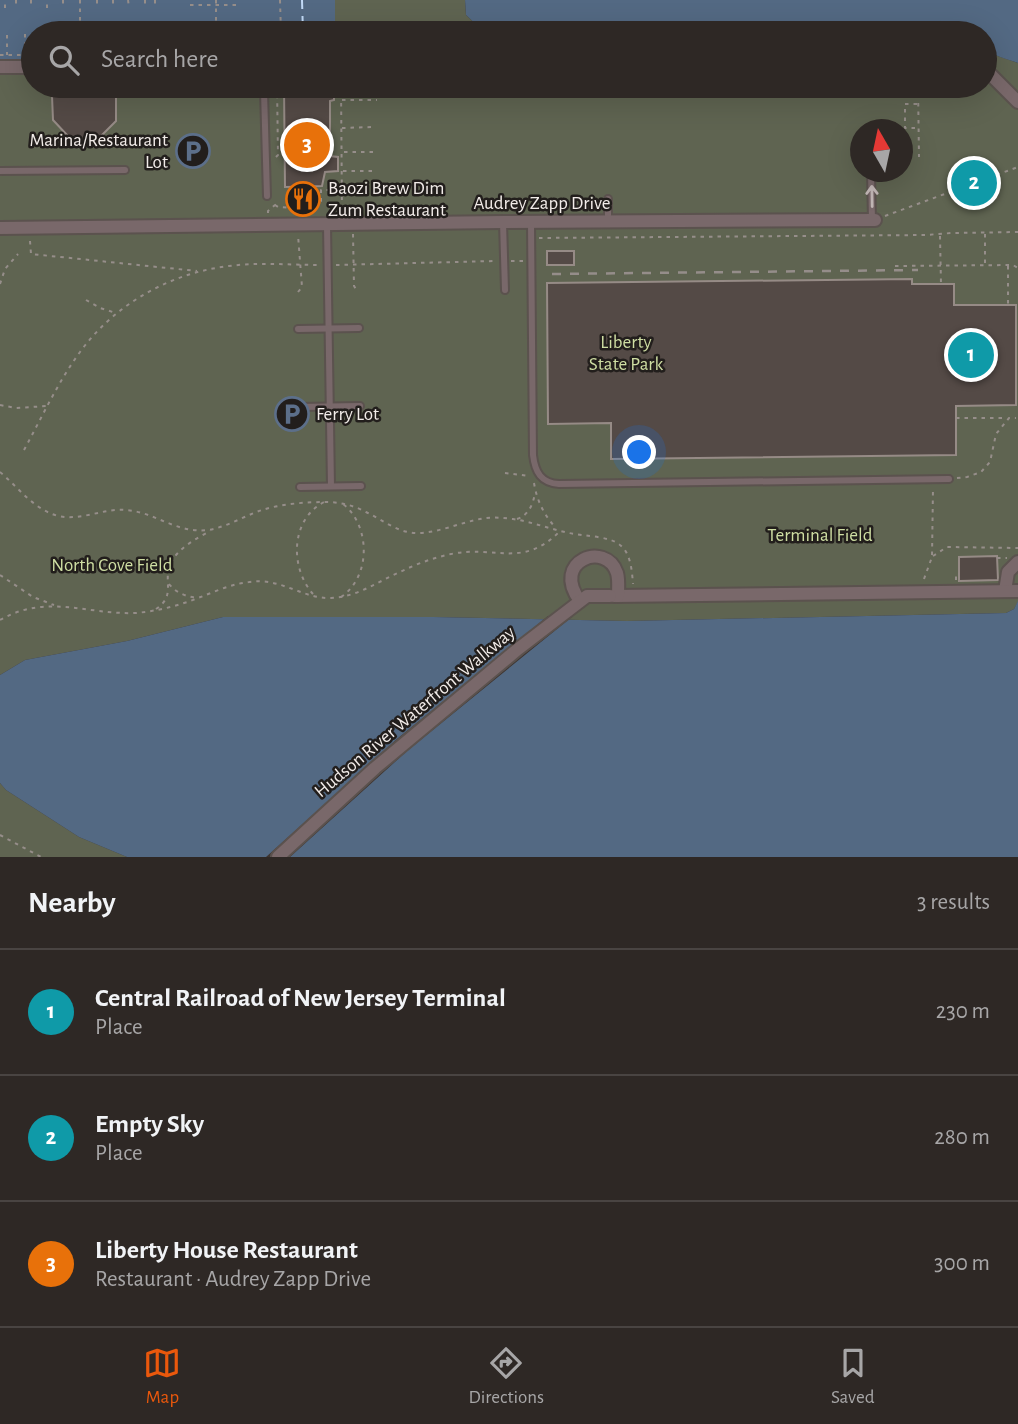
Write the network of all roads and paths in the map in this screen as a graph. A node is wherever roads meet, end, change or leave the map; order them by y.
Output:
1 (5, 0) edge
2 (16, 0) edge
3 (31, 0) edge
4 (47, 0) edge
5 (63, 0) edge
6 (80, 0) edge
7 (97, 0) edge
8 (113, 0) edge
9 (128, 0) edge
10 (145, 0) edge
11 (155, 0) edge
12 (216, 0) edge
13 (281, 0) edge
14 (190, 5) dead end
15 (216, 5) junction
16 (236, 5) dead end
17 (155, 6) dead end
18 (97, 7) dead end
19 (113, 7) dead end
20 (129, 7) dead end
21 (145, 7) dead end
22 (5, 8) dead end
23 (16, 8) dead end
24 (32, 8) dead end
25 (47, 8) dead end
26 (63, 8) dead end
27 (80, 21) edge
28 (216, 21) edge
29 (281, 21) edge
30 (7, 35) dead end
31 (0, 55) edge
32 (8, 55) junction
33 (21, 55) edge
34 (21, 66) edge
35 (0, 67) edge
36 (997, 82) edge
37 (264, 98) edge
38 (277, 98) edge
39 (918, 98) edge
40 (341, 100) joint
41 (377, 100) dead end
42 (1018, 102) edge
43 (918, 104) junction
44 (372, 127) dead end
45 (342, 128) junction
46 (919, 128) junction
47 (342, 152) junction
48 (377, 152) dead end
49 (919, 157) dead end
50 (275, 158) dead end
51 (1018, 167) edge
52 (125, 170) dead end
53 (0, 171) edge
54 (342, 171) junction
55 (377, 171) dead end
56 (871, 182) edge
57 (342, 190) junction
58 (267, 196) joint
59 (608, 199) dead end
60 (305, 210) dead end
61 (873, 220) junction
62 (503, 222) junction
63 (531, 223) junction
64 (608, 223) junction
65 (297, 225) junction
66 (327, 225) junction
67 (348, 225) junction
68 (268, 226) junction
69 (29, 228) junction
70 (0, 229) edge
71 (1018, 232) edge
72 (985, 233) junction
73 (940, 235) junction
74 (531, 238) junction
75 (18, 254) dead end
76 (505, 261) junction
77 (531, 261) junction
78 (354, 264) junction
79 (301, 265) junction
80 (328, 265) junction
81 (895, 265) dead end
82 (940, 265) junction
83 (985, 265) junction
84 (1008, 265) junction
85 (1018, 268) edge
86 (198, 272) junction
87 (0, 284) edge
88 (940, 284) dead end
89 (505, 290) dead end
90 (298, 292) dead end
91 (358, 292) dead end
92 (86, 300) dead end
93 (1008, 305) dead end
94 (116, 313) junction
95 (329, 328) junction
96 (359, 328) dead end
97 (298, 329) dead end
98 (0, 405) edge
99 (48, 406) junction
100 (360, 406) dead end
101 (299, 407) dead end
102 (330, 407) junction
103 (956, 418) dead end
104 (1009, 418) junction
105 (1016, 418) edge
106 (24, 450) dead end
107 (0, 472) edge
108 (505, 473) dead end
109 (949, 479) joint
110 (933, 480) junction
111 (331, 486) junction
112 (361, 486) dead end
113 (300, 487) dead end
114 (535, 489) junction
115 (325, 502) junction
116 (342, 503) junction
117 (513, 519) junction
118 (214, 529) junction
119 (561, 531) junction
120 (1018, 548) edge
121 (932, 557) junction
122 (1018, 562) edge
123 (0, 575) edge
124 (168, 583) junction
125 (1011, 591) edge
126 (918, 592) junction
127 (316, 596) junction
128 (614, 596) junction
129 (633, 596) junction
130 (201, 597) junction
131 (340, 597) junction
132 (576, 604) junction
133 (60, 607) junction
134 (148, 611) junction
135 (0, 620) edge
136 (0, 835) edge
137 (41, 857) edge
138 (278, 857) edge

1 - 22 path
2 - 23 path
3 - 24 path
4 - 25 path
5 - 26 path
6 - 27 path
7 - 18 path
8 - 19 path
9 - 20 path
10 - 21 path
11 - 17 path
12 - 15 path
13 - 29 path
14 - 15 path
15 - 16 path
15 - 28 path
30 - 32 path
31 - 32 path
32 - 33 path
34 - 35 street
36 - 42 street
37 - 58 lane
38 - 50 path
39 - 43 path
40 - 41 path
40 - 45 path
43 - 46 path
43 - 46 path
44 - 45 path
45 - 47 path
46 - 49 path
47 - 48 path
47 - 54 path
51 - 61 path
52 - 53 lane
54 - 55 path
54 - 57 path
61 -> 56 lane
57 - 60 path
57 - 67 path
58 - 68 path
59 - 64 lane
61 - 64 street, Audrey Zapp Drive
62 - 63 street, Audrey Zapp Drive
62 - 67 street, Audrey Zapp Drive
62 - 76 lane
63 - 64 street, Audrey Zapp Drive
63 - 74 lane
65 - 66 street, Audrey Zapp Drive
65 - 68 street, Audrey Zapp Drive
65 - 79 path
66 - 67 street, Audrey Zapp Drive
66 - 80 lane
67 - 78 path
68 - 69 street, Audrey Zapp Drive
69 - 70 street, Audrey Zapp Drive
69 - 86 path
71 - 72 path
72 - 73 path
72 - 83 path
73 - 74 path
73 - 82 path
74 - 77 lane
75 - 87 path
76 - 77 path
76 - 78 path
76 - 89 lane
77 - 110 lane
78 - 80 path
78 - 91 path
79 - 80 path
79 - 86 path
79 - 90 path
80 - 95 lane
81 - 82 path
82 - 83 path
82 - 88 path
83 - 84 path
84 - 85 path
84 - 93 path
86 - 94 path
92 - 94 path
94 - 99 path
95 - 96 lane
95 - 97 lane
95 - 102 lane
98 - 99 path
99 - 106 path
100 - 102 lane
101 - 102 lane
102 - 111 lane
103 - 104 path
104 - 105 path
104 - 109 path
107 - 118 path
108 - 114 path
109 - 110 lane
110 - 121 path
111 - 112 lane
111 - 113 lane
114 - 117 path
114 - 119 path
115 - 116 path
115 - 118 path
115 - 127 path
116 - 117 path
116 - 131 path
117 - 119 path
118 - 124 path
119 - 129 path
119 - 131 path
120 - 121 path
121 - 126 path
122 - 125 street, Hudson River Waterfront Walkway
123 - 133 path
124 - 130 path
124 - 134 path
125 - 126 street, Hudson River Waterfront Walkway
126 - 129 street, Hudson River Waterfront Walkway
127 - 130 path
127 - 131 path
128 - 129 street, Hudson River Waterfront Walkway
128 - 132 street, Hudson River Waterfront Walkway
128 - 132 street
130 - 134 path
132 - 138 street, Hudson River Waterfront Walkway
133 - 134 path
133 - 135 path
136 - 137 path

